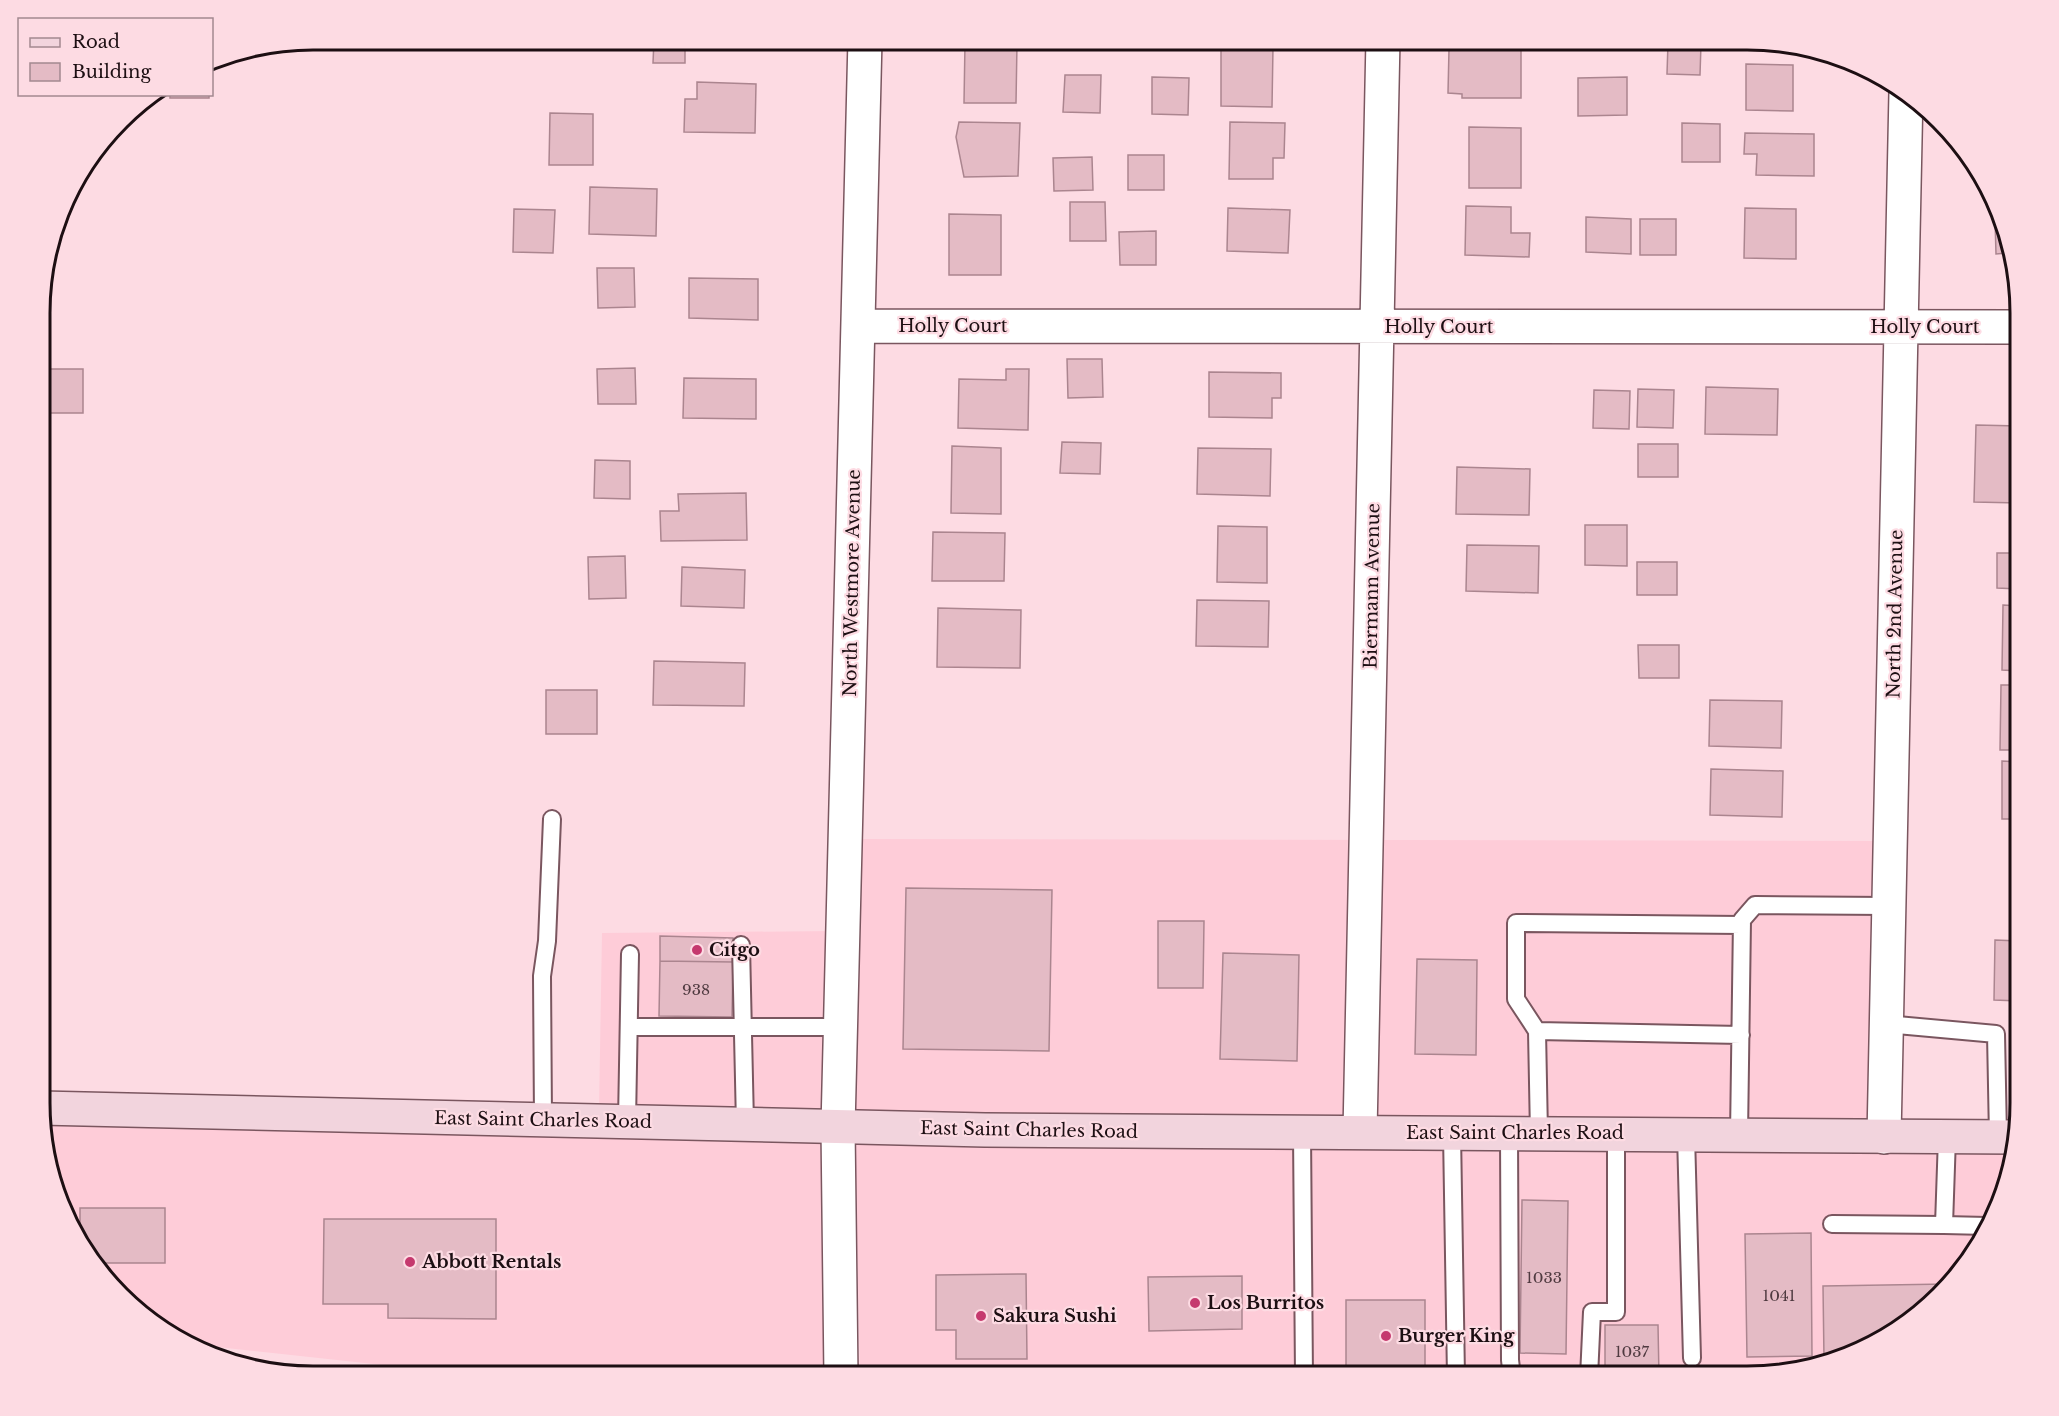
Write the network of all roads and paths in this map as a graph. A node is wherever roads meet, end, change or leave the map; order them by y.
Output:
1 (865, 50) edge
2 (1383, 50) edge
3 (1906, 104) edge
4 (859, 326) junction
5 (1377, 327) junction
6 (1901, 327) junction
7 (2009, 327) edge
8 (552, 819) dead end
9 (1889, 906) junction
10 (1742, 925) junction
11 (741, 945) dead end
12 (630, 954) dead end
13 (1886, 1024) junction
14 (628, 1027) junction
15 (744, 1027) junction
16 (841, 1027) junction
17 (1537, 1031) junction
18 (1741, 1035) junction
19 (50, 1108) edge
20 (543, 1120) junction
21 (627, 1121) junction
22 (745, 1124) junction
23 (838, 1127) junction
24 (1302, 1132) junction
25 (1360, 1132) junction
26 (1452, 1133) junction
27 (1524, 1134) junction
28 (1616, 1134) junction
29 (1686, 1135) junction
30 (1739, 1135) junction
31 (1884, 1137) junction
32 (1947, 1137) junction
33 (2007, 1137) edge
34 (1832, 1224) dead end
35 (1944, 1225) junction
36 (1979, 1226) edge
37 (1692, 1358) dead end
38 (841, 1366) edge
39 (1304, 1366) edge
40 (1456, 1366) edge
41 (1511, 1366) edge
42 (1590, 1366) edge

1 - 4 street, North Westmore Avenue
2 - 5 street, Biermann Avenue
3 - 6 street, North 2nd Avenue
4 - 5 street, Holly Court
4 - 16 street, North Westmore Avenue
5 - 6 street, Holly Court
5 - 25 street, Biermann Avenue
6 - 7 street, Holly Court
6 - 9 street, North 2nd Avenue
8 - 20 lane
9 - 10 lane
9 - 13 street, North 2nd Avenue
10 - 17 lane
10 - 18 lane
11 - 15 lane
12 - 14 lane
13 - 31 street, North 2nd Avenue
13 - 33 lane
14 - 15 lane
14 - 21 lane
15 - 16 lane
15 - 22 lane
16 - 23 street, North Westmore Avenue
17 - 18 lane
17 - 27 lane
18 - 30 lane
19 - 20 main road, East Saint Charles Road
20 - 21 main road, East Saint Charles Road
21 - 22 main road, East Saint Charles Road
22 - 23 main road, East Saint Charles Road
23 - 24 main road, East Saint Charles Road
23 - 38 street, North Westmore Avenue
24 - 25 main road, East Saint Charles Road
24 - 39 lane
25 - 26 main road, East Saint Charles Road
26 - 27 main road, East Saint Charles Road
26 - 40 lane
27 - 28 main road, East Saint Charles Road
27 - 41 lane
28 - 29 main road, East Saint Charles Road
28 - 42 lane
29 - 30 main road, East Saint Charles Road
29 - 37 lane
30 - 31 main road, East Saint Charles Road
31 - 32 main road, East Saint Charles Road
32 - 33 main road, East Saint Charles Road
32 - 35 lane
34 - 35 lane
35 - 36 lane

